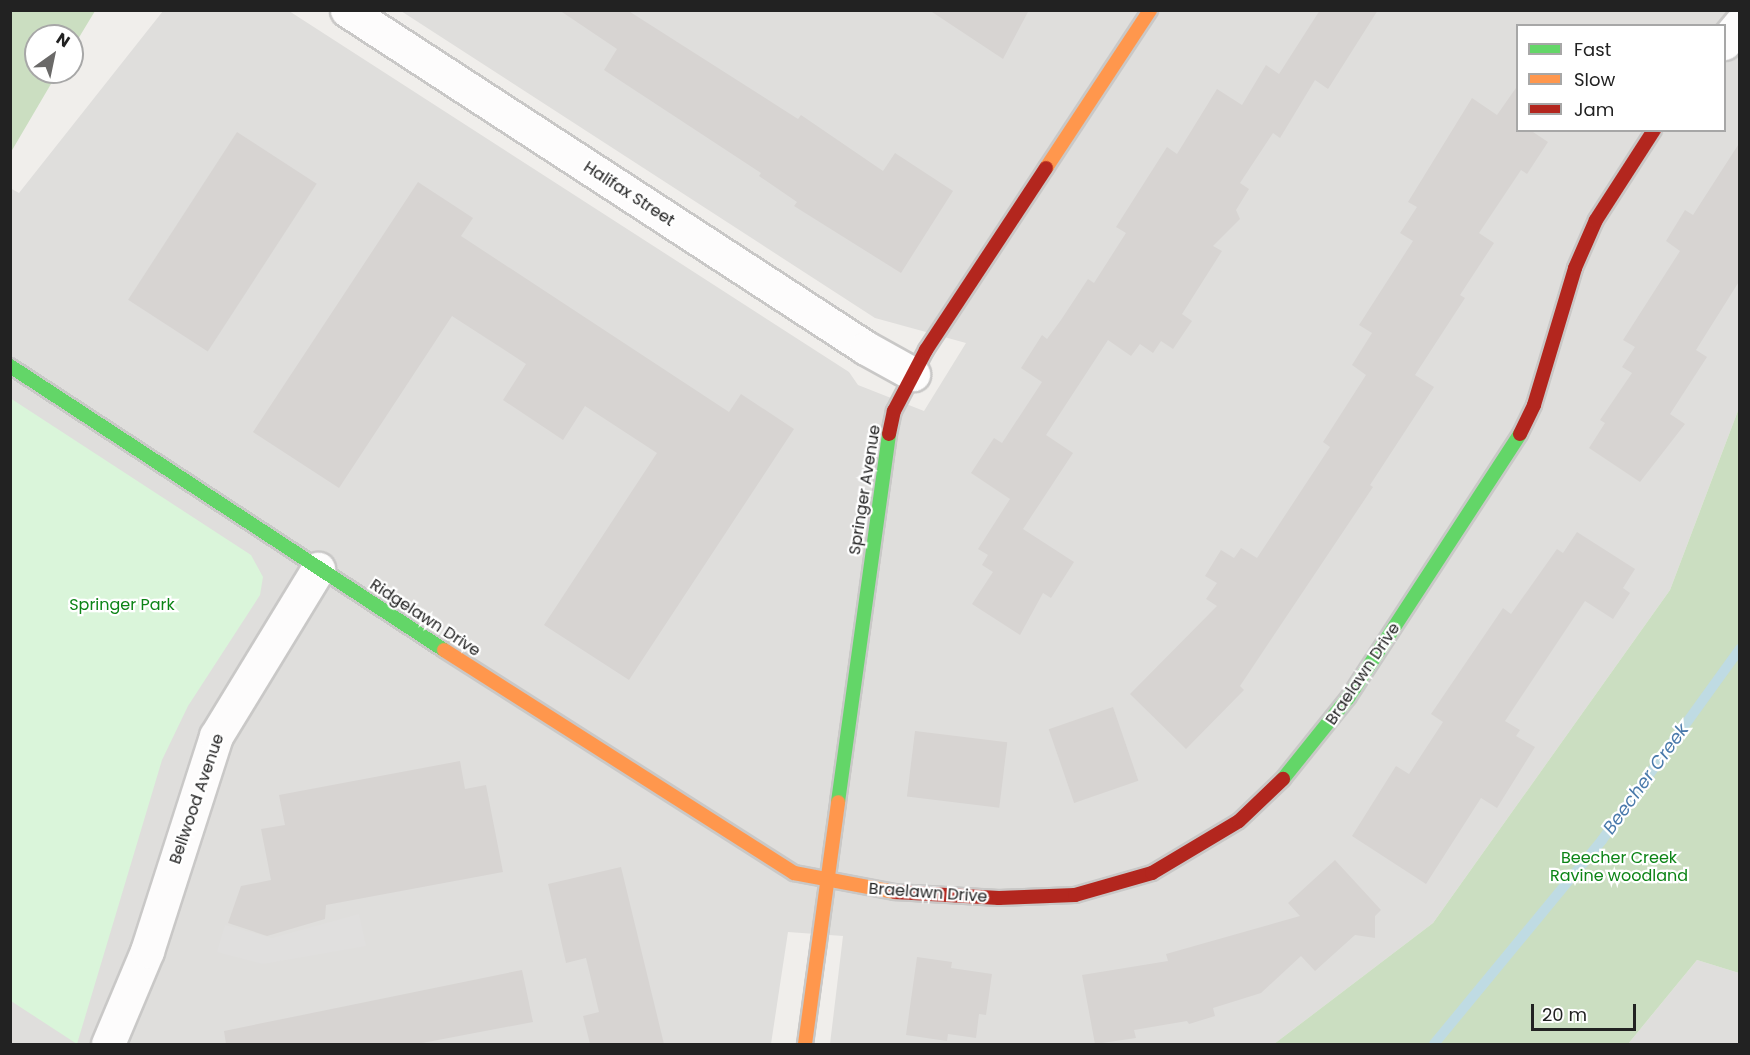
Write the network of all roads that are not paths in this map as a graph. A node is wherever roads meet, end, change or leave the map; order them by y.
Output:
1 (347, 10) edge
2 (1150, 10) edge
3 (1740, 24) edge
4 (1726, 42) edge
5 (1653, 132) edge
6 (10, 366) edge
7 (913, 374) junction
8 (318, 568) junction
9 (829, 881) junction
10 (108, 1044) edge
11 (804, 1044) edge

1 - 7 street, Halifax Street
2 - 7 street, Springer Avenue
3 - 4 street
5 - 9 street, Braelawn Drive
6 - 8 street, Ridgelawn Drive
7 - 9 street, Springer Avenue
8 - 9 street, Ridgelawn Drive
8 - 10 street, Bellwood Avenue
9 - 11 street, Springer Avenue

